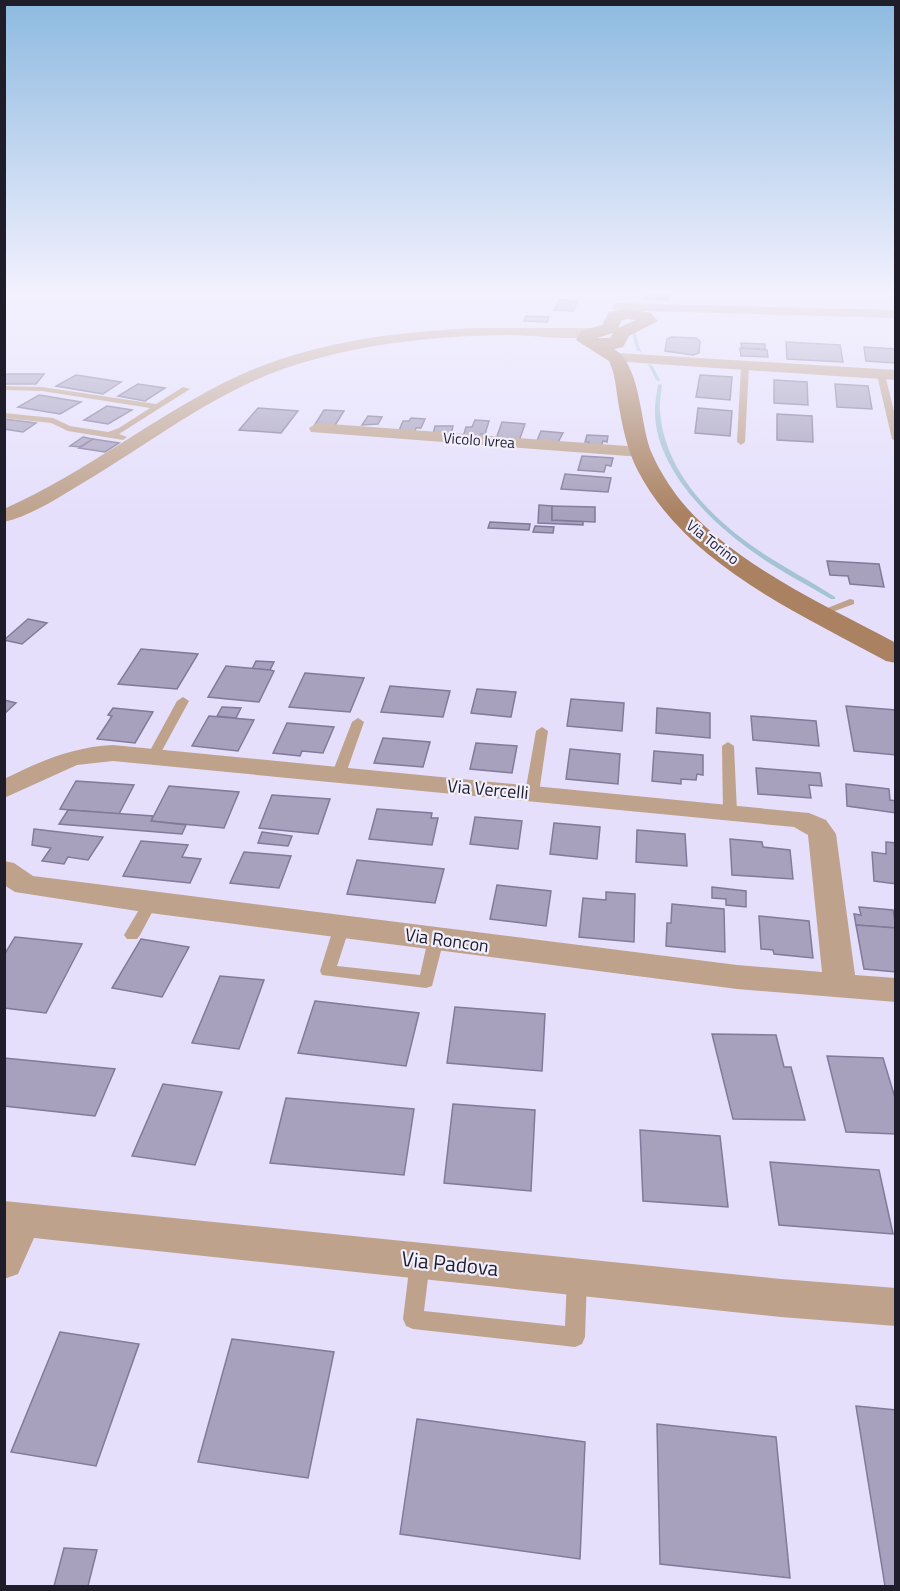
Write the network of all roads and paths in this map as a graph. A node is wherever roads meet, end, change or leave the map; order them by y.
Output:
1 (280, 365) edge
2 (301, 365) edge
3 (621, 365) edge
4 (739, 365) edge
5 (745, 366) junction
6 (888, 375) edge
7 (4, 388) edge
8 (186, 389) dead end
9 (158, 407) junction
10 (4, 415) edge
11 (317, 428) dead end
12 (109, 435) junction
13 (123, 437) dead end
14 (896, 439) edge
15 (741, 442) dead end
16 (641, 452) junction
17 (4, 516) edge
18 (4, 525) edge
19 (850, 602) dead end
20 (821, 613) junction
21 (896, 655) edge
22 (183, 701) dead end
23 (358, 722) dead end
24 (542, 731) dead end
25 (728, 746) dead end
26 (152, 758) junction
27 (338, 776) junction
28 (4, 790) edge
29 (532, 793) junction
30 (730, 812) junction
31 (4, 870) edge
32 (150, 903) junction
33 (342, 926) junction
34 (132, 935) dead end
35 (436, 939) junction
36 (840, 986) junction
37 (896, 990) edge
38 (14, 1220) edge
39 (421, 1260) junction
40 (4, 1261) edge
41 (578, 1277) junction
42 (896, 1307) edge

1 - 17 street
2 - 18 street
3 - 16 street, Via Torino
4 - 5 street
5 - 6 street
5 - 15 lane
6 - 14 lane
7 - 9 lane
8 - 9 lane
9 - 12 lane
10 - 12 lane
11 - 16 street, Vicolo Ivrea
12 - 13 lane
16 - 20 street, Via Torino
19 - 20 lane
20 - 21 street, Via Torino
22 - 26 lane
23 - 27 lane
24 - 29 lane
25 - 30 lane
26 - 27 street, Via Vercelli
26 - 28 street, Via Vercelli
27 - 29 street, Via Vercelli
29 - 30 street, Via Vercelli
30 - 36 street, Via Vercelli
31 - 32 street, Via Roncon
32 - 33 street, Via Roncon
32 - 34 lane
33 - 35 street, Via Roncon
33 - 35 lane
35 - 36 street, Via Roncon
36 - 37 street, Via Roncon
38 - 39 street, Via Padova
38 - 40 street
39 - 41 street, Via Padova
39 - 41 lane
41 - 42 street, Via Padova

